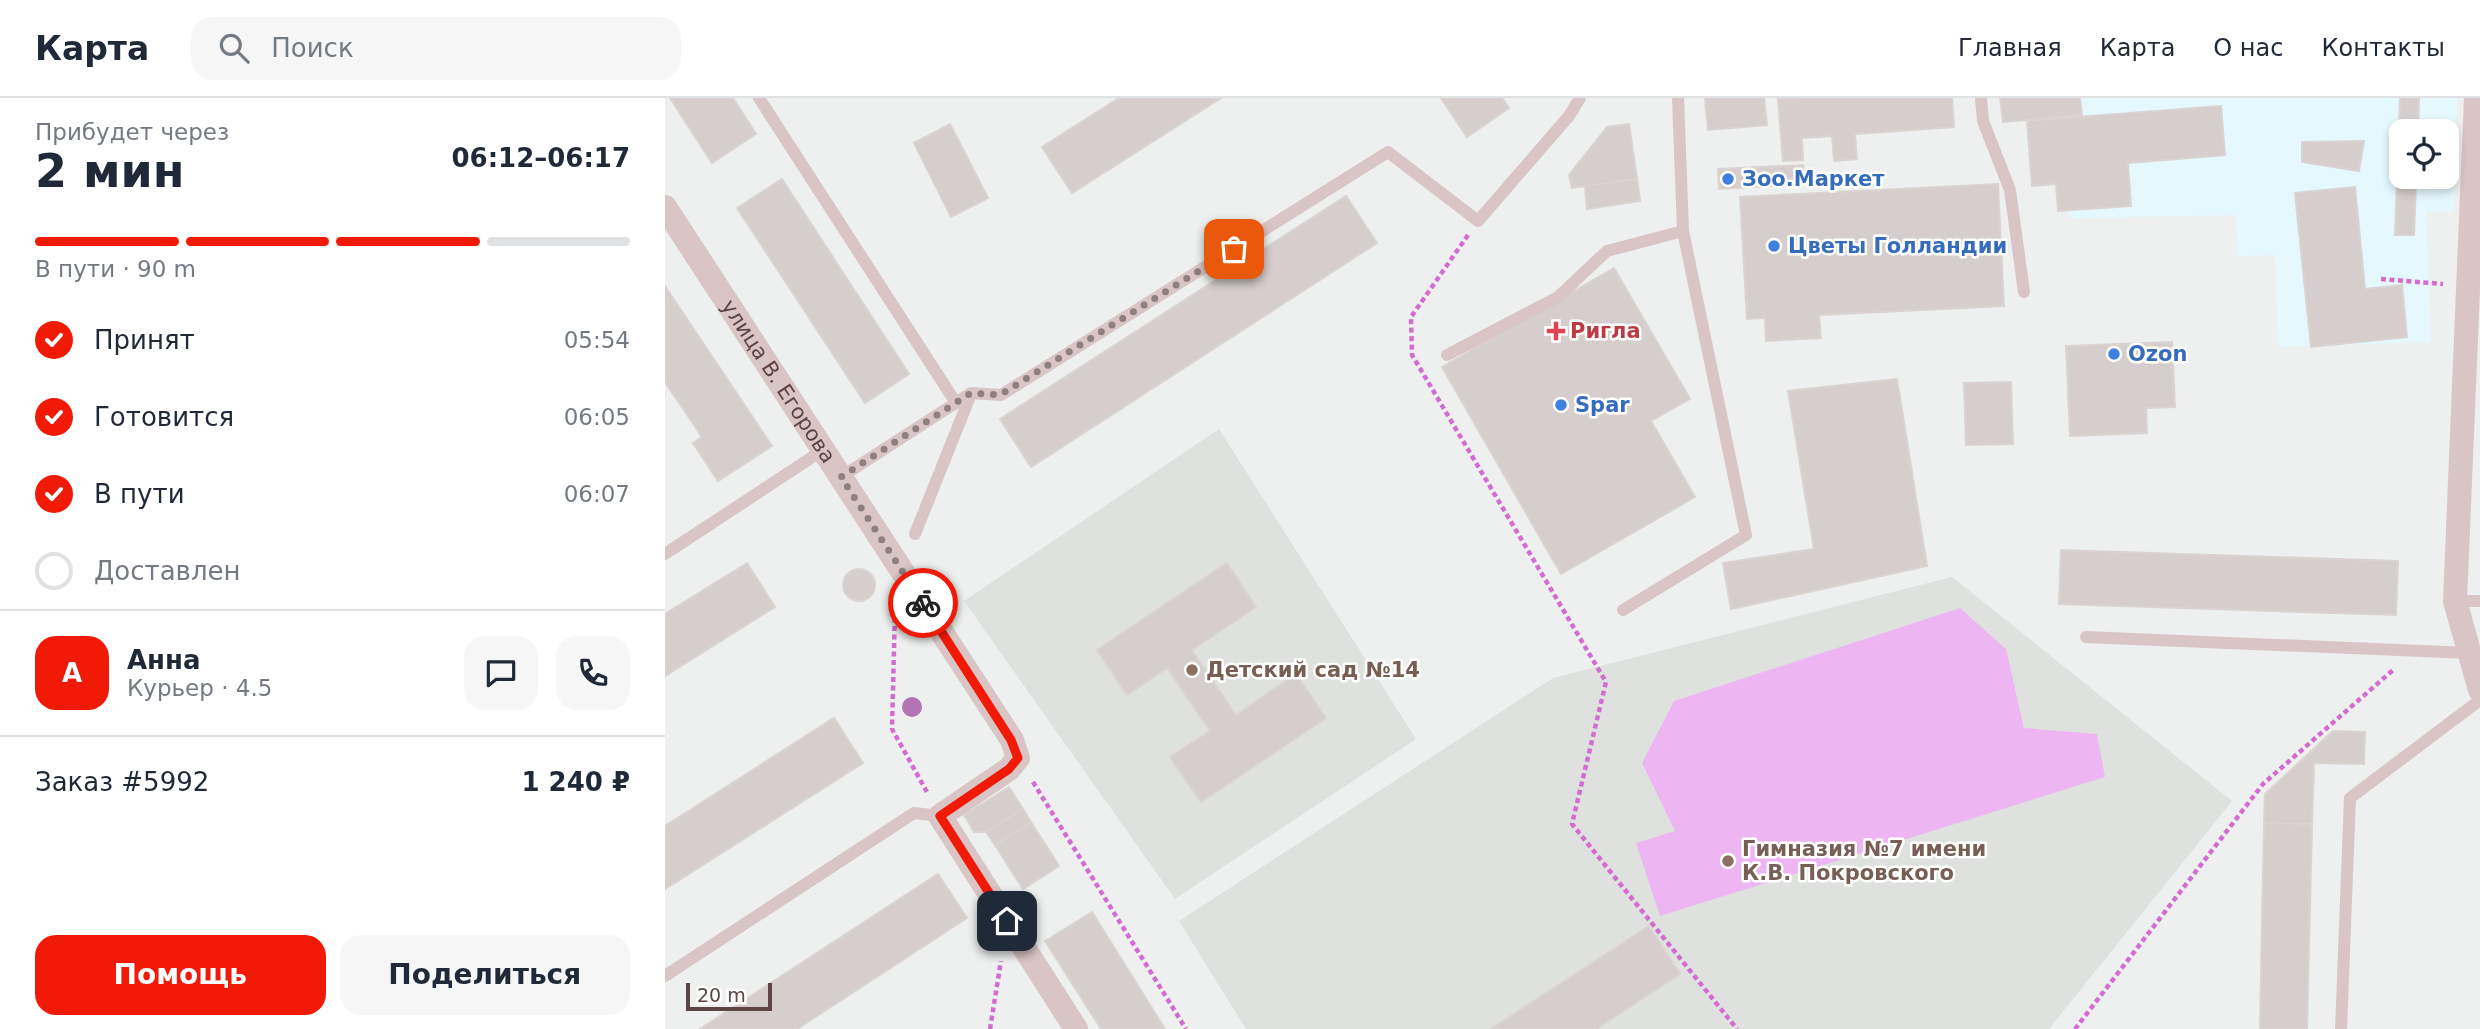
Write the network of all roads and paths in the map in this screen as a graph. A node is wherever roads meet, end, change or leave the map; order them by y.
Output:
1 (759, 98) edge
2 (1580, 98) edge
3 (1678, 98) edge
4 (1980, 98) edge
5 (2476, 98) edge
6 (2476, 173) edge
7 (665, 207) edge
8 (1478, 221) junction
9 (1683, 231) junction
10 (2381, 279) dead end
11 (2468, 286) junction
12 (2024, 292) dead end
13 (1447, 355) dead end
14 (971, 393) junction
15 (956, 403) junction
16 (823, 450) junction
17 (841, 477) junction
18 (915, 534) dead end
19 (665, 554) edge
20 (901, 570) junction
21 (2455, 601) junction
22 (2480, 601) edge
23 (1623, 610) dead end
24 (2087, 637) dead end
25 (2415, 650) junction
26 (2469, 653) junction
27 (2480, 690) edge
28 (2480, 700) edge
29 (1018, 758) junction
30 (940, 816) junction
31 (1007, 921) junction
32 (665, 976) edge
33 (990, 1029) edge
34 (1076, 1029) edge
35 (1186, 1029) edge
36 (1737, 1029) edge
37 (2075, 1029) edge
38 (2341, 1029) edge

1 - 15 lane
2 - 8 lane
3 - 9 lane
4 - 12 lane
5 - 6 street
6 - 11 street
7 - 16 street, улица В. Егорова
8 - 14 lane
8 - 36 path
9 - 13 lane
9 - 23 lane
10 - 11 path
11 - 21 street
14 - 15 lane
14 - 18 lane
15 - 17 lane
16 - 17 street, улица В. Егорова
16 - 19 lane
17 - 20 street, улица В. Егорова
20 - 29 street, улица В. Егорова
20 - 30 path
21 - 22 lane
21 - 26 street
24 - 25 lane
25 - 26 lane
25 - 37 path
26 - 27 street
28 - 38 lane
29 - 30 street
29 - 35 path
30 - 31 street
30 - 32 lane
31 - 33 path
31 - 34 street

